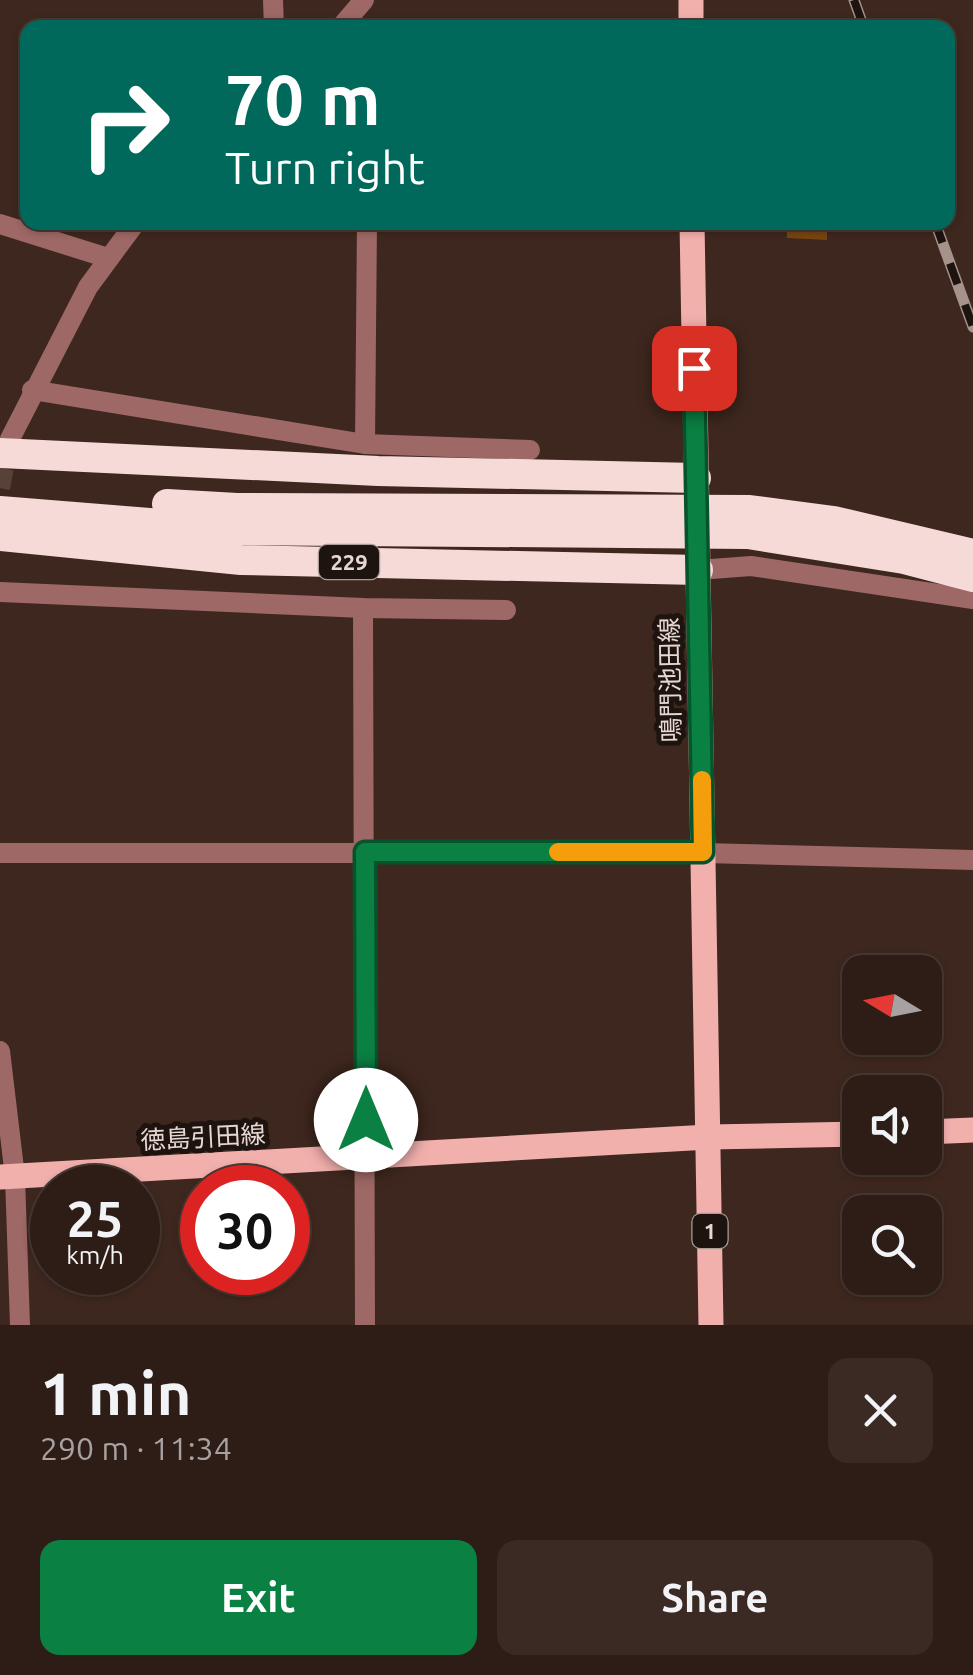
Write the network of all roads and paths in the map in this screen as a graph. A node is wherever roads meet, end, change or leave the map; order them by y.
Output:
1 (364, 0) edge
2 (347, 20) edge
3 (0, 224) edge
4 (130, 230) edge
5 (367, 230) edge
6 (692, 230) edge
7 (108, 258) junction
8 (28, 398) junction
9 (0, 404) edge
10 (365, 444) junction
11 (5, 446) edge
12 (530, 450) dead end
13 (696, 478) junction
14 (0, 492) edge
15 (0, 511) edge
16 (237, 519) junction
17 (0, 536) edge
18 (973, 554) edge
19 (698, 570) junction
20 (973, 577) edge
21 (0, 592) edge
22 (973, 599) edge
23 (363, 608) junction
24 (506, 610) dead end
25 (365, 852) junction
26 (703, 852) junction
27 (0, 854) edge
28 (973, 860) edge
29 (0, 1052) edge
30 (973, 1130) edge
31 (942, 1131) edge
32 (842, 1134) edge
33 (709, 1137) junction
34 (366, 1159) junction
35 (7, 1177) edge
36 (20, 1325) edge
37 (365, 1325) edge
38 (711, 1325) edge

1 - 2 street
3 - 7 street
4 - 7 street
5 - 10 street
6 - 13 main road, 鳴門池田線
7 - 8 street
8 - 9 street
8 - 10 street
8 - 11 street
10 - 12 street
11 - 13 highway
13 - 19 main road, 鳴門池田線
14 - 16 highway
15 - 16 highway
16 - 18 highway, bridge
16 - 20 highway, bridge
17 - 19 highway, 229
19 - 22 street
19 - 26 main road, 鳴門池田線
21 - 23 street
23 - 24 street
23 - 25 street
25 - 26 street
25 - 27 street
25 - 34 street
26 - 28 street
26 - 33 main road, 鳴門池田線
29 - 35 street
30 - 31 main road
32 - 33 main road, 徳島引田線
33 - 34 main road, 徳島引田線
33 - 38 main road, 1
34 - 35 main road, 徳島引田線
34 - 37 street
35 - 36 street

